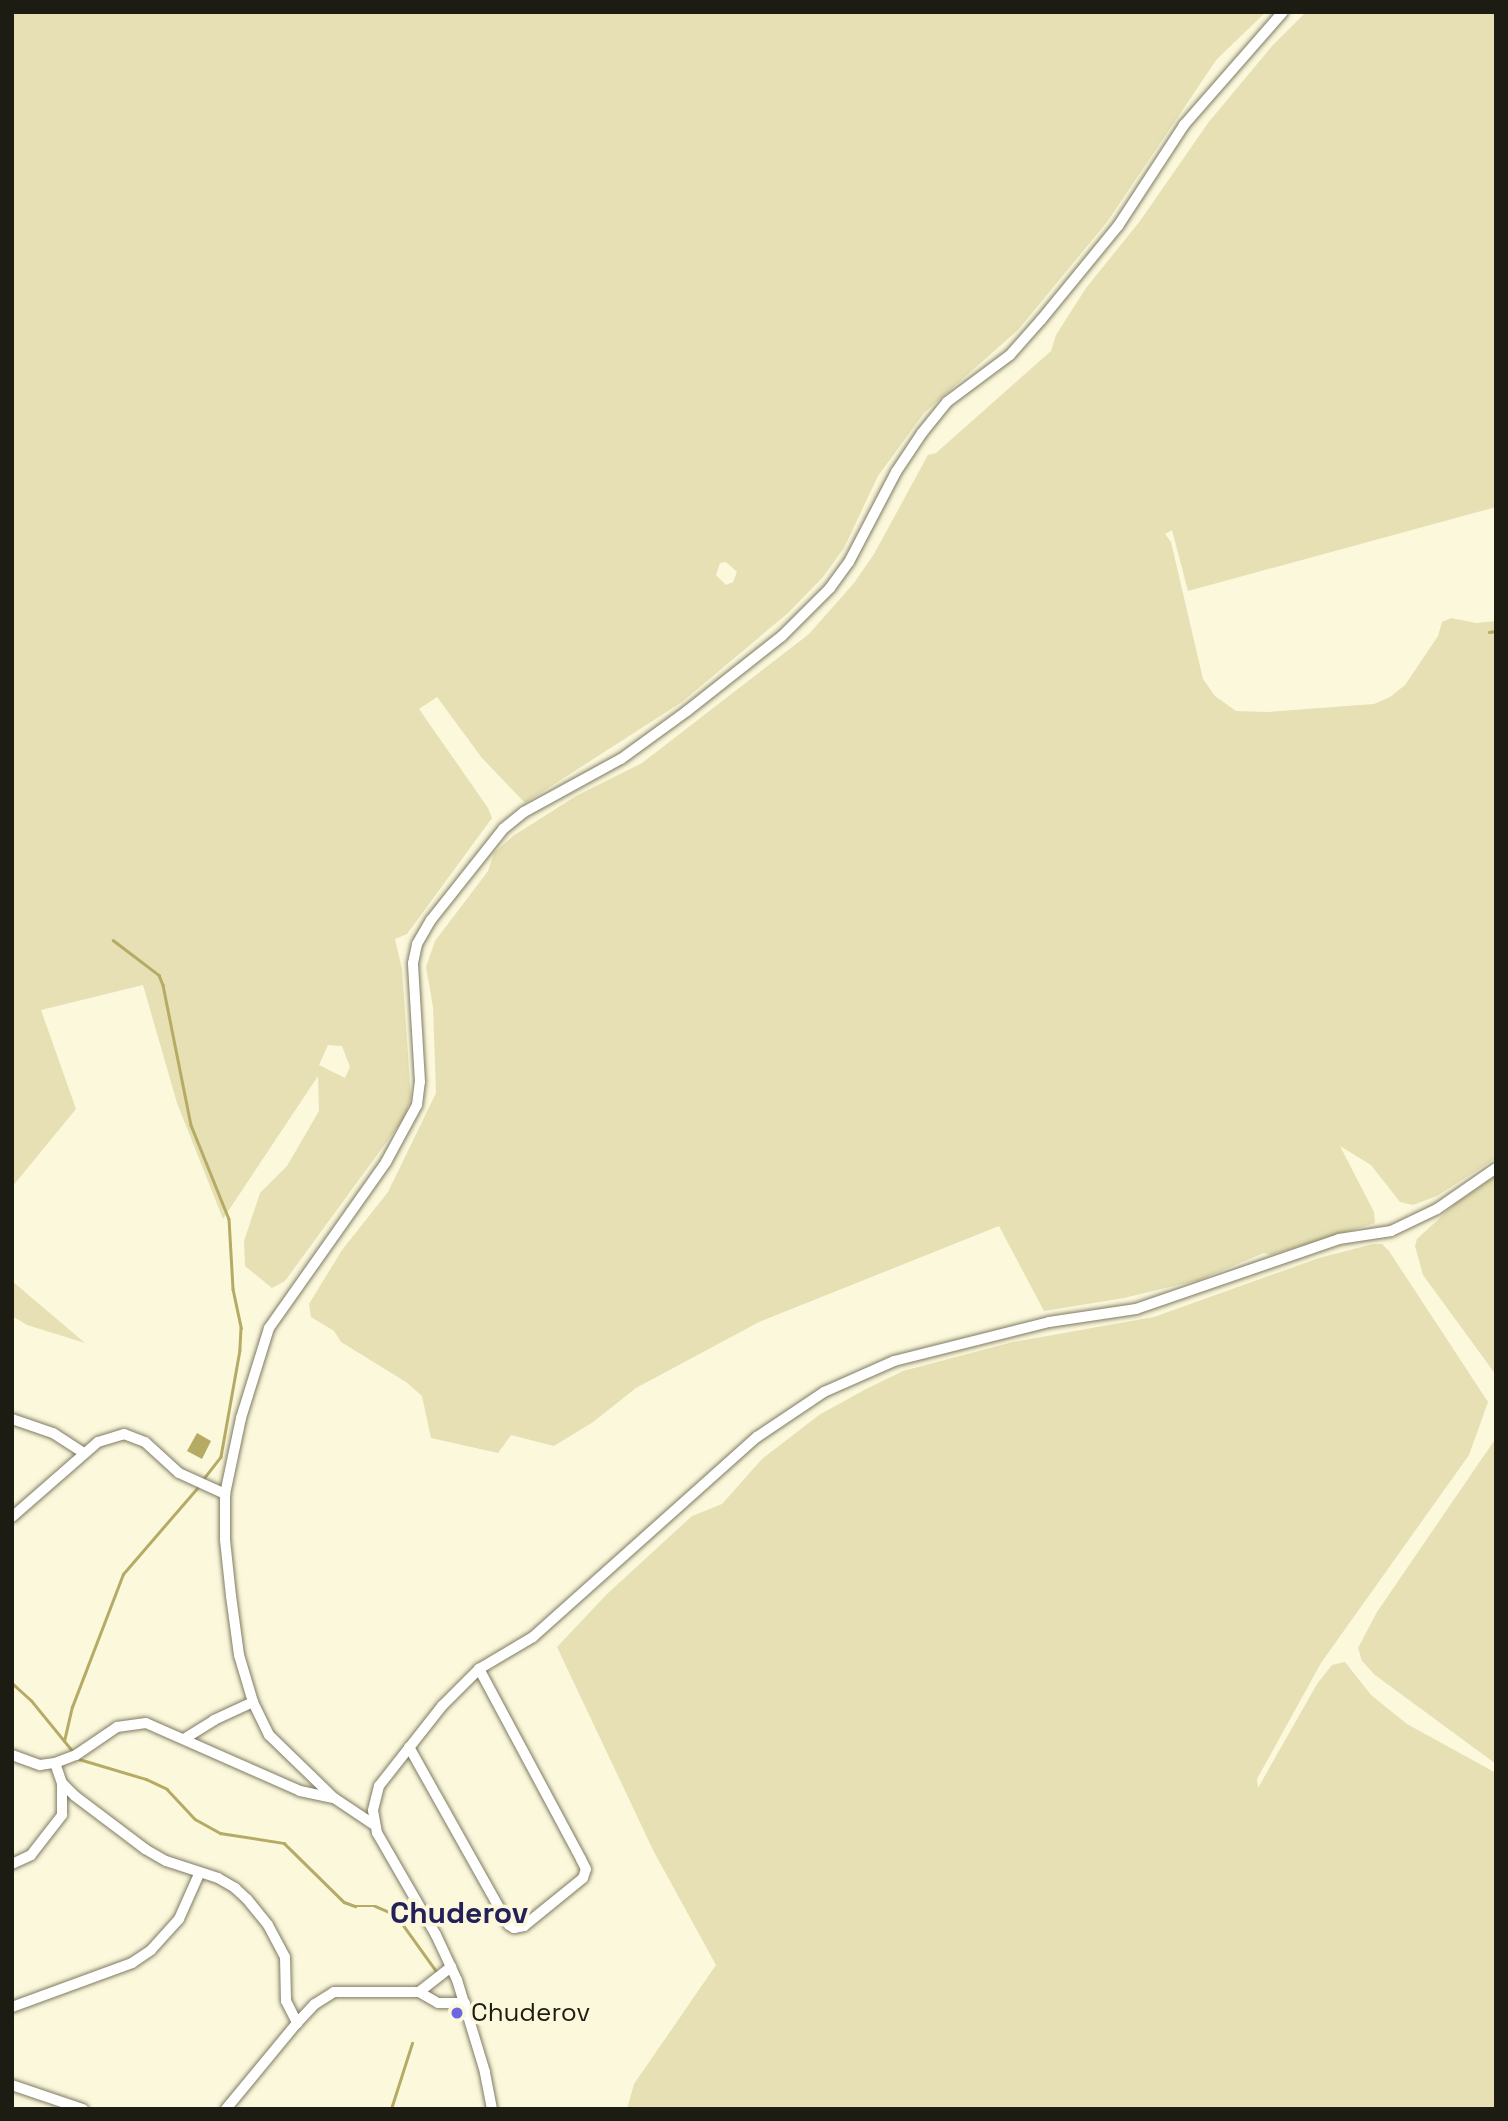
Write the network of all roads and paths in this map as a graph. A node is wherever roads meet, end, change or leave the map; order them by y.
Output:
1 (1283, 12) edge
2 (1496, 1168) edge
3 (12, 1419) edge
4 (84, 1453) junction
5 (225, 1494) junction
6 (12, 1517) edge
7 (480, 1669) junction
8 (253, 1702) junction
9 (184, 1739) junction
10 (409, 1747) junction
11 (12, 1755) edge
12 (55, 1763) junction
13 (62, 1783) junction
14 (336, 1799) junction
15 (373, 1824) junction
16 (12, 1864) edge
17 (199, 1874) junction
18 (447, 1970) junction
19 (429, 1998) junction
20 (465, 2003) junction
21 (12, 2007) edge
22 (297, 2023) junction
23 (12, 2085) edge
24 (83, 2109) edge
25 (226, 2109) edge
26 (492, 2109) edge

1 - 5 street
2 - 7 street
3 - 4 street
4 - 5 street
4 - 6 street
5 - 8 street
7 - 10 street
7 - 10 street
8 - 9 street
8 - 14 street
9 - 12 street
9 - 14 street
10 - 15 street
11 - 12 street
12 - 13 street
13 - 16 street
13 - 17 street
14 - 15 street
15 - 18 street
17 - 21 street
17 - 22 street
18 - 19 street
18 - 20 street
19 - 20 street
19 - 22 street
20 - 26 street
22 - 25 street
23 - 24 street

